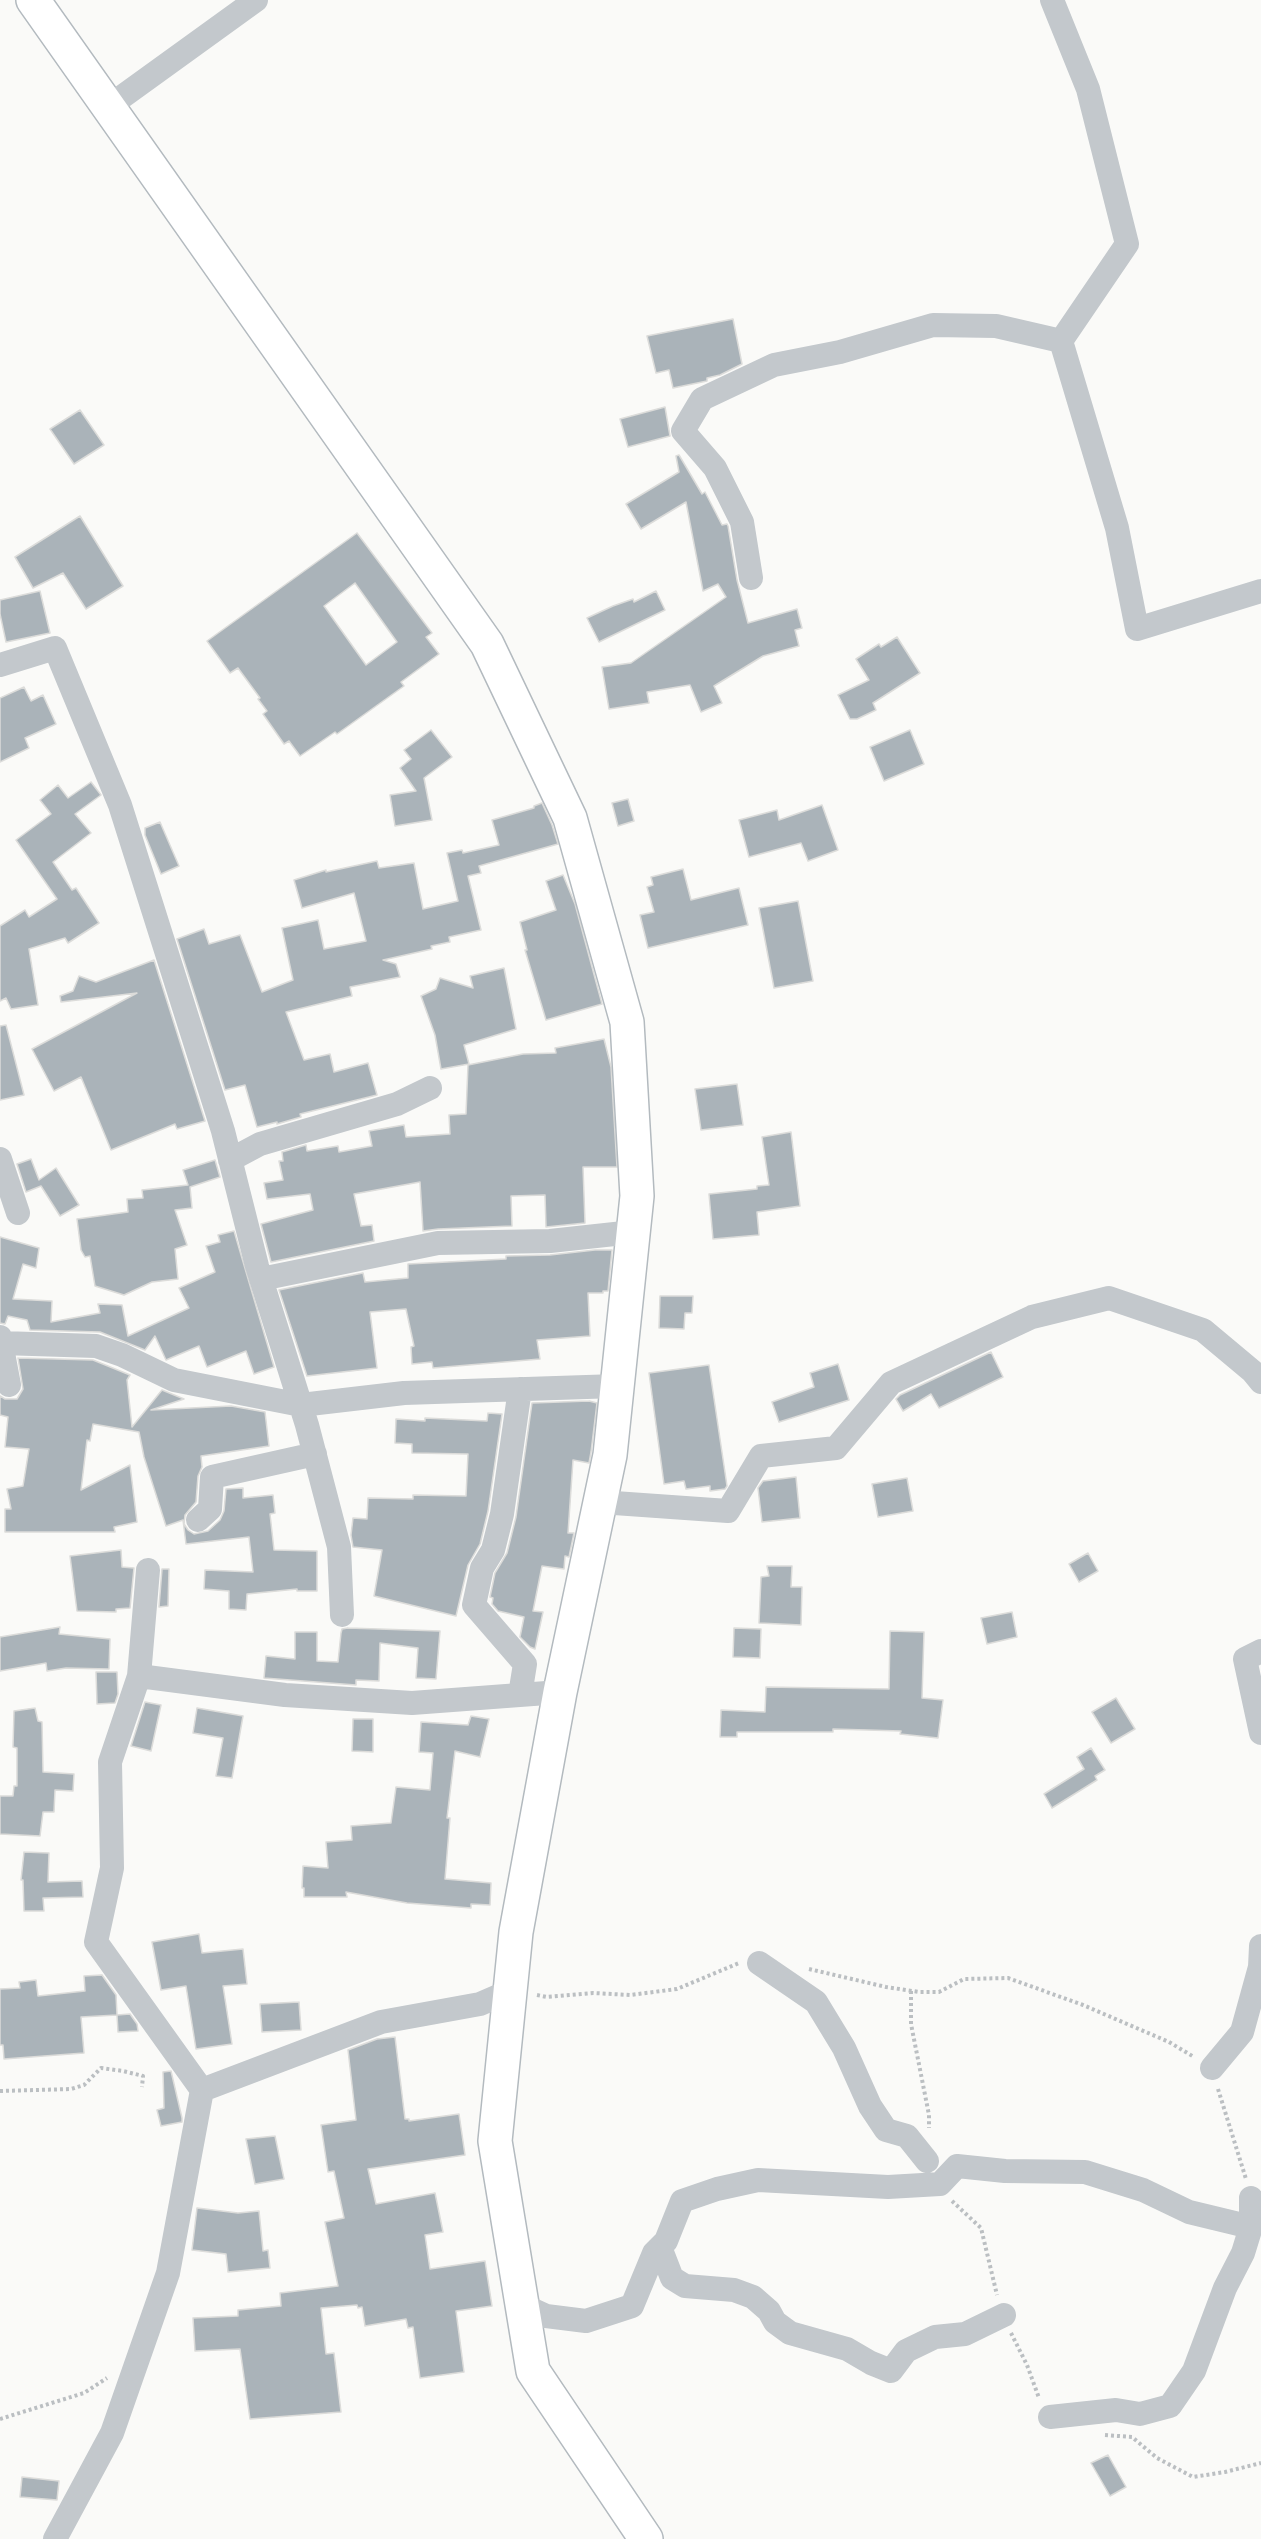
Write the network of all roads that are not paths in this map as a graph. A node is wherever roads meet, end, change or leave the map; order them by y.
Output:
1 (33, 0) edge
2 (256, 0) edge
3 (1052, 0) edge
4 (108, 107) junction
5 (1061, 341) junction
6 (751, 578) dead end
7 (1261, 591) edge
8 (0, 665) edge
9 (430, 1088) dead end
10 (0, 1159) edge
11 (230, 1160) junction
12 (18, 1213) dead end
13 (633, 1232) junction
14 (261, 1279) junction
15 (1, 1340) edge
16 (1261, 1382) edge
17 (9, 1385) dead end
18 (617, 1386) junction
19 (520, 1389) junction
20 (301, 1405) junction
21 (315, 1454) junction
22 (600, 1502) junction
23 (198, 1520) dead end
24 (148, 1570) dead end
25 (342, 1615) dead end
26 (1261, 1651) edge
27 (139, 1676) junction
28 (560, 1692) junction
29 (520, 1695) junction
30 (1261, 1733) edge
31 (1261, 1946) edge
32 (759, 1963) road end
33 (510, 1991) junction
34 (1212, 2068) road end
35 (202, 2090) junction
36 (927, 2161) road end
37 (1251, 2198) road end
38 (1251, 2227) junction
39 (660, 2247) junction
40 (522, 2305) junction
41 (1004, 2315) road end
42 (1050, 2417) road end
43 (54, 2539) edge
44 (646, 2539) edge

1 - 4 street
2 - 4 street
3 - 5 street
4 - 13 street
5 - 6 street
5 - 7 street
8 - 11 street
9 - 11 street
10 - 12 street
11 - 14 street
13 - 14 street
13 - 18 street
14 - 20 street
15 - 17 street
15 - 20 street
16 - 22 street
18 - 19 street
18 - 22 street
19 - 20 street
19 - 29 street
20 - 21 street
21 - 23 street
21 - 25 street
22 - 28 street
24 - 27 street
26 - 30 street
27 - 29 street
27 - 35 street
28 - 29 street
28 - 33 street
31 - 34 street
32 - 36 street
33 - 35 street
33 - 40 street
35 - 43 street
37 - 38 street
38 - 39 street
38 - 42 street
39 - 40 street
39 - 41 street
40 - 44 street

